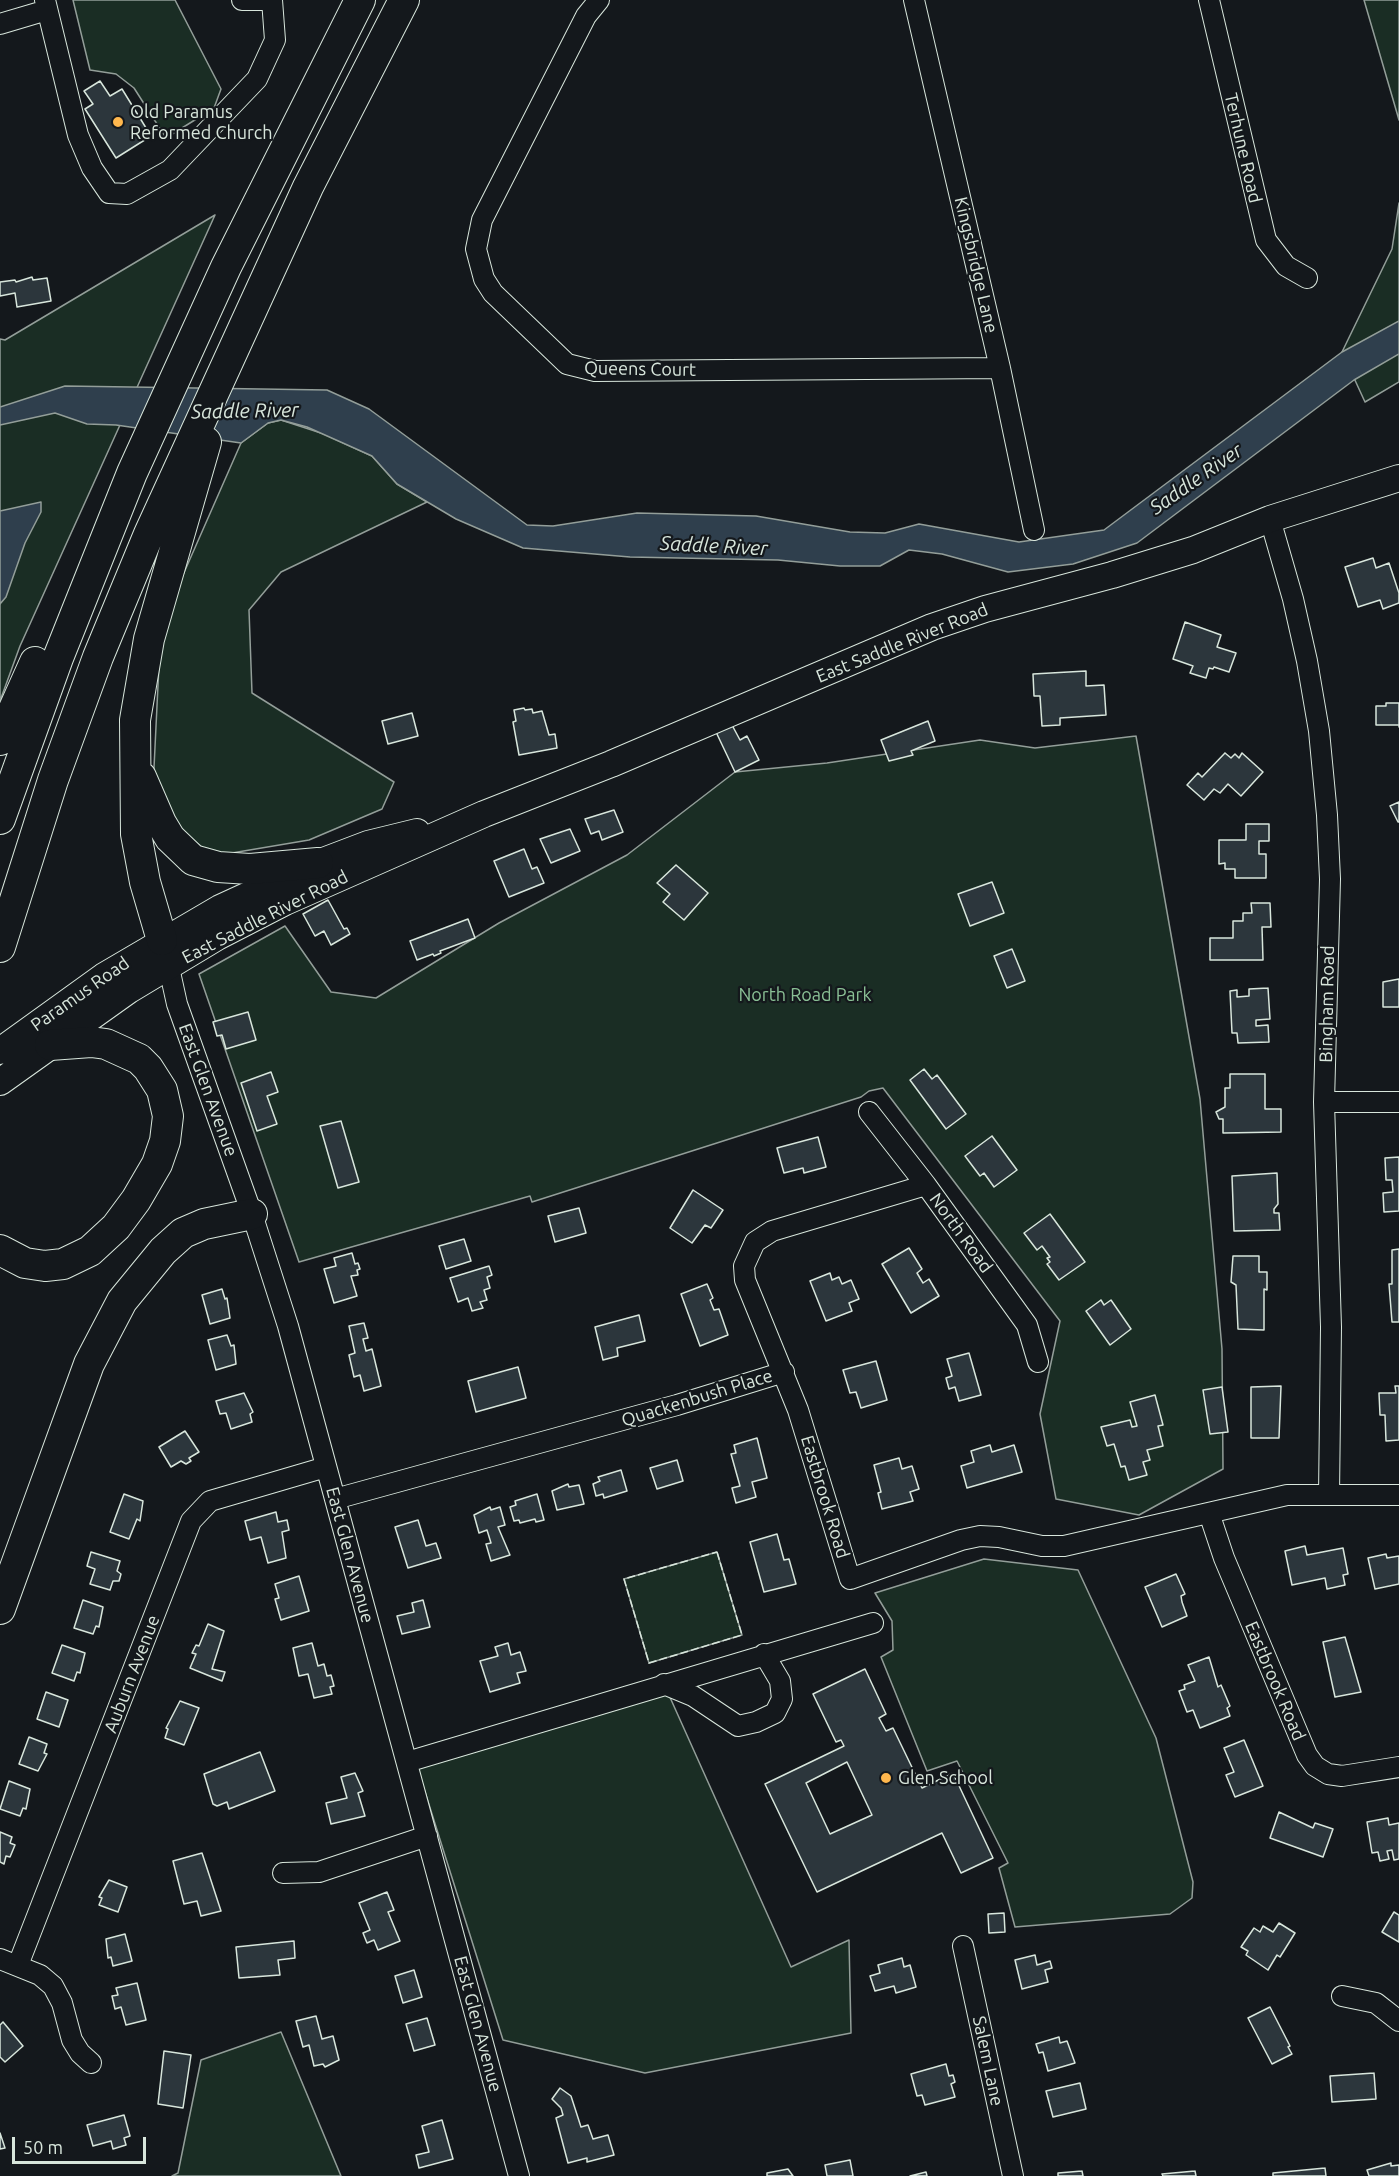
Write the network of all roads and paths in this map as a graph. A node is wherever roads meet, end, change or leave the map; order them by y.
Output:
1 (242, 0) edge
2 (261, 0) edge
3 (272, 0) edge
4 (360, 0) edge
5 (404, 0) edge
6 (423, 0) edge
7 (599, 0) edge
8 (914, 0) edge
9 (1209, 0) edge
10 (46, 5) edge
11 (0, 24) edge
12 (367, 70) junction
13 (1307, 278) dead end
14 (1000, 368) junction
15 (132, 473) junction
16 (1399, 478) edge
17 (184, 479) junction
18 (1270, 519) junction
19 (1034, 530) dead end
20 (0, 740) edge
21 (133, 741) junction
22 (484, 814) junction
23 (0, 819) edge
24 (318, 863) junction
25 (0, 947) edge
26 (166, 953) junction
27 (50, 1045) junction
28 (0, 1051) edge
29 (0, 1082) edge
30 (1324, 1102) junction
31 (1399, 1102) edge
32 (868, 1112) dead end
33 (926, 1185) junction
34 (252, 1214) junction
35 (0, 1250) edge
36 (1038, 1362) dead end
37 (784, 1372) junction
38 (326, 1467) junction
39 (1329, 1495) junction
40 (1399, 1495) edge
41 (335, 1499) junction
42 (1209, 1513) junction
43 (0, 1609) edge
44 (873, 1623) dead end
45 (764, 1654) junction
46 (664, 1684) junction
47 (408, 1762) junction
48 (1399, 1767) edge
49 (427, 1836) junction
50 (283, 1873) dead end
51 (963, 1946) dead end
52 (9, 1962) edge
53 (1342, 1996) dead end
54 (1399, 2021) edge
55 (91, 2063) dead end
56 (519, 2176) edge
57 (1013, 2176) edge

1 - 2 street
3 - 10 street
4 - 15 highway
5 - 12 highway
6 - 12 highway
7 - 14 street, Queens Court
8 - 14 street, Kingsbridge Lane
9 - 13 street, Terhune Road
10 - 11 street
12 - 17 highway
14 - 19 street, Kingsbridge Lane
15 - 20 highway
15 - 23 highway
16 - 18 main road, East Saddle River Road
17 - 21 highway
17 - 25 highway
18 - 22 main road, East Saddle River Road
18 - 30 street, Bingham Road
21 - 24 highway
21 - 26 highway
22 - 24 main road, East Saddle River Road
22 - 26 main road, East Saddle River Road
24 - 26 main road, East Saddle River Road
26 - 27 main road, East Saddle River Road
26 - 28 main road, Paramus Road
26 - 34 street, East Glen Avenue
27 - 29 main road, East Saddle River Road
27 - 35 highway
30 - 31 street
30 - 39 street, Bingham Road
32 - 33 street, North Road
33 - 36 street, North Road
33 - 37 street, Quackenbush Place
34 - 38 street, East Glen Avenue
34 - 43 highway
37 - 41 street, Quackenbush Place
37 - 42 street, Eastbrook Road
38 - 41 street, East Glen Avenue
38 - 52 street, Auburn Avenue
39 - 40 street, Eastbrook Road
39 - 42 street, Eastbrook Road
41 - 47 street, East Glen Avenue
42 - 48 street, Eastbrook Road
44 - 45 street
45 - 46 street
45 - 46 street
46 - 47 street
47 - 49 street, East Glen Avenue
49 - 50 street
49 - 56 street, East Glen Avenue
51 - 57 street, Salem Lane
52 - 55 street
53 - 54 street

